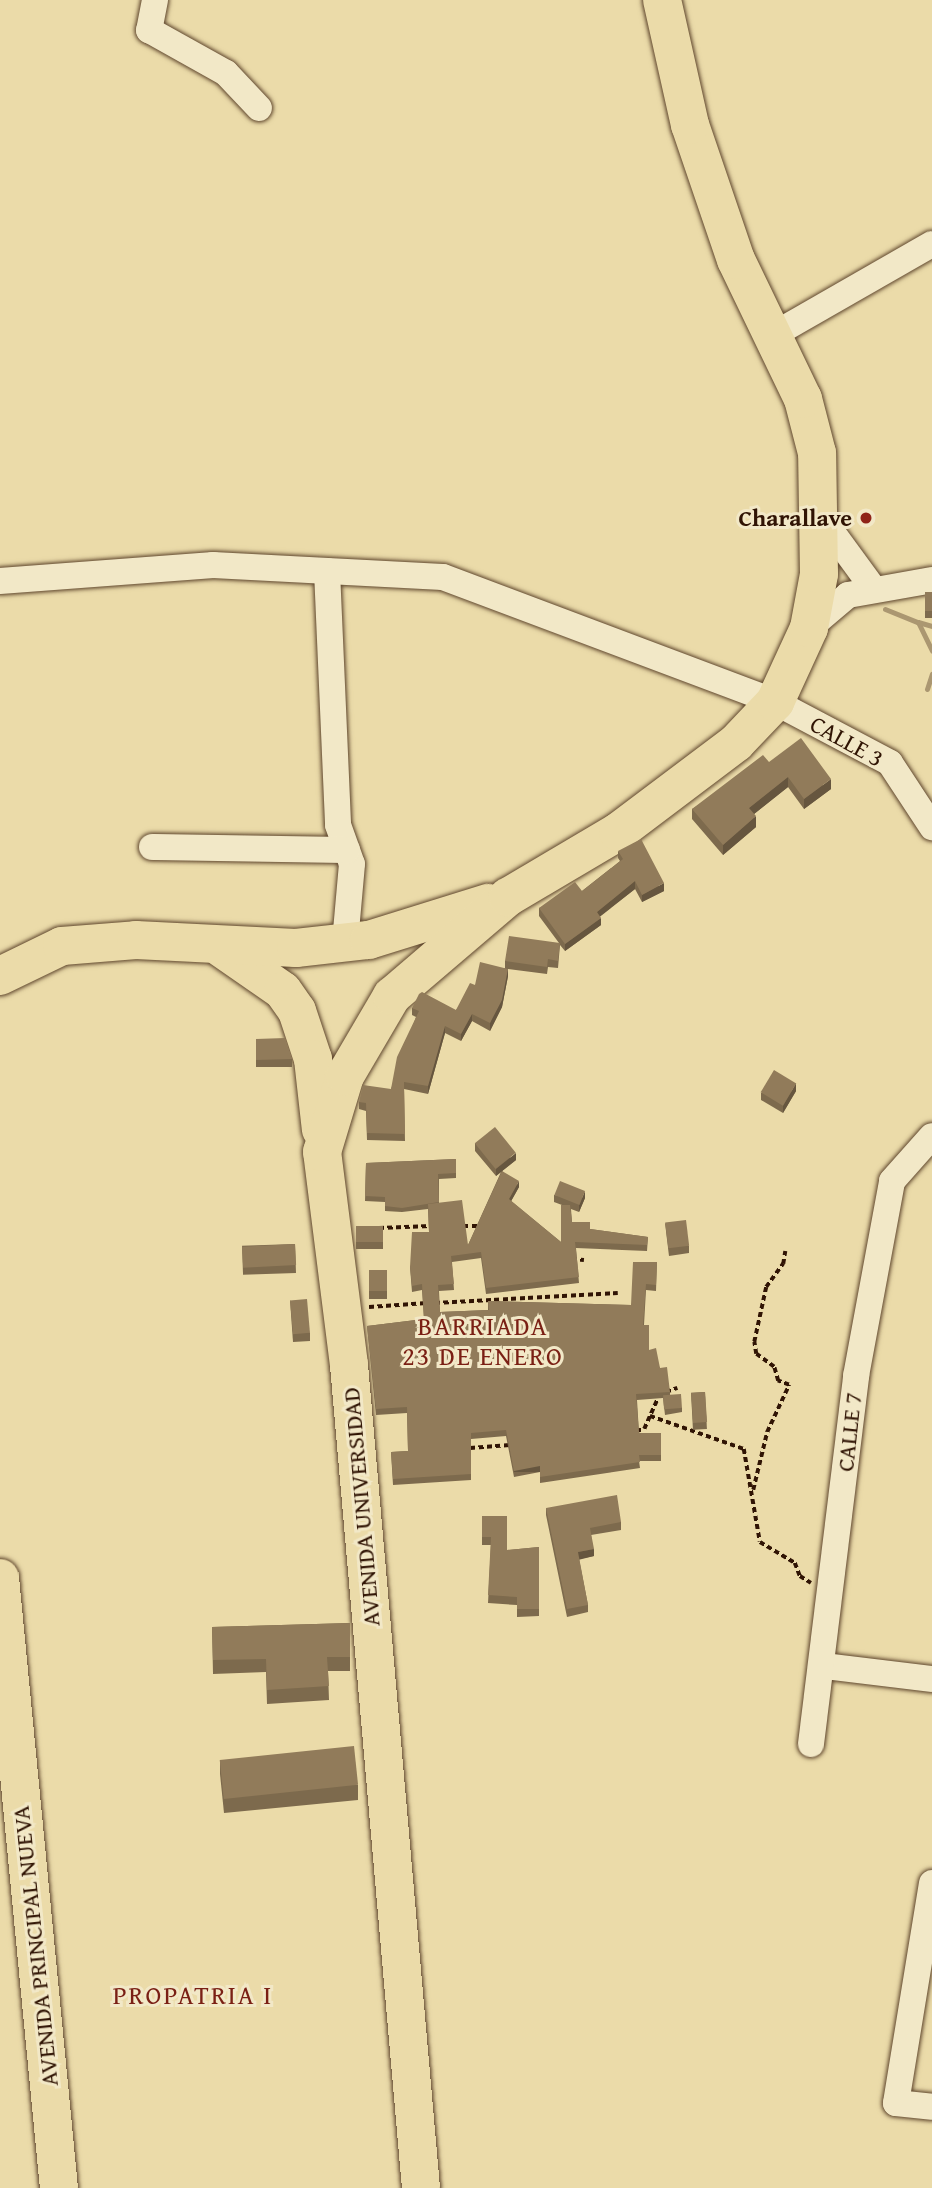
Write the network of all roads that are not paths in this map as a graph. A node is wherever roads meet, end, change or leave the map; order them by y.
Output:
1 (155, 0) edge
2 (662, 0) edge
3 (258, 108) dead end
4 (932, 244) edge
5 (773, 335) junction
6 (821, 517) junction
7 (327, 571) junction
8 (932, 580) edge
9 (0, 581) edge
10 (873, 588) junction
11 (809, 628) junction
12 (775, 702) junction
13 (932, 827) edge
14 (152, 847) dead end
15 (347, 850) junction
16 (508, 897) junction
17 (345, 943) junction
18 (221, 948) junction
19 (0, 976) edge
20 (932, 1136) edge
21 (322, 1152) junction
22 (0, 1578) edge
23 (824, 1666) junction
24 (932, 1679) edge
25 (811, 1744) dead end
26 (932, 1883) edge
27 (932, 2107) edge
28 (59, 2188) edge
29 (421, 2188) edge

1 - 3 street
2 - 5 highway
4 - 5 street
5 - 6 highway
6 - 10 street
6 - 11 highway
7 - 9 street, CALLE 3
7 - 12 street, CALLE 3
7 - 15 street
8 - 10 street
10 - 11 street
11 - 12 highway
12 - 13 street, CALLE 3
12 - 16 highway
14 - 15 street
15 - 17 street
16 - 17 highway
16 - 21 highway, AVENIDA UNIVERSIDAD
17 - 18 highway
18 - 19 highway
18 - 21 highway
20 - 23 street, CALLE 7
21 - 29 highway, AVENIDA UNIVERSIDAD
22 - 28 highway, AVENIDA PRINCIPAL NUEVA
23 - 24 street
23 - 25 street, CALLE 7
26 - 27 street

